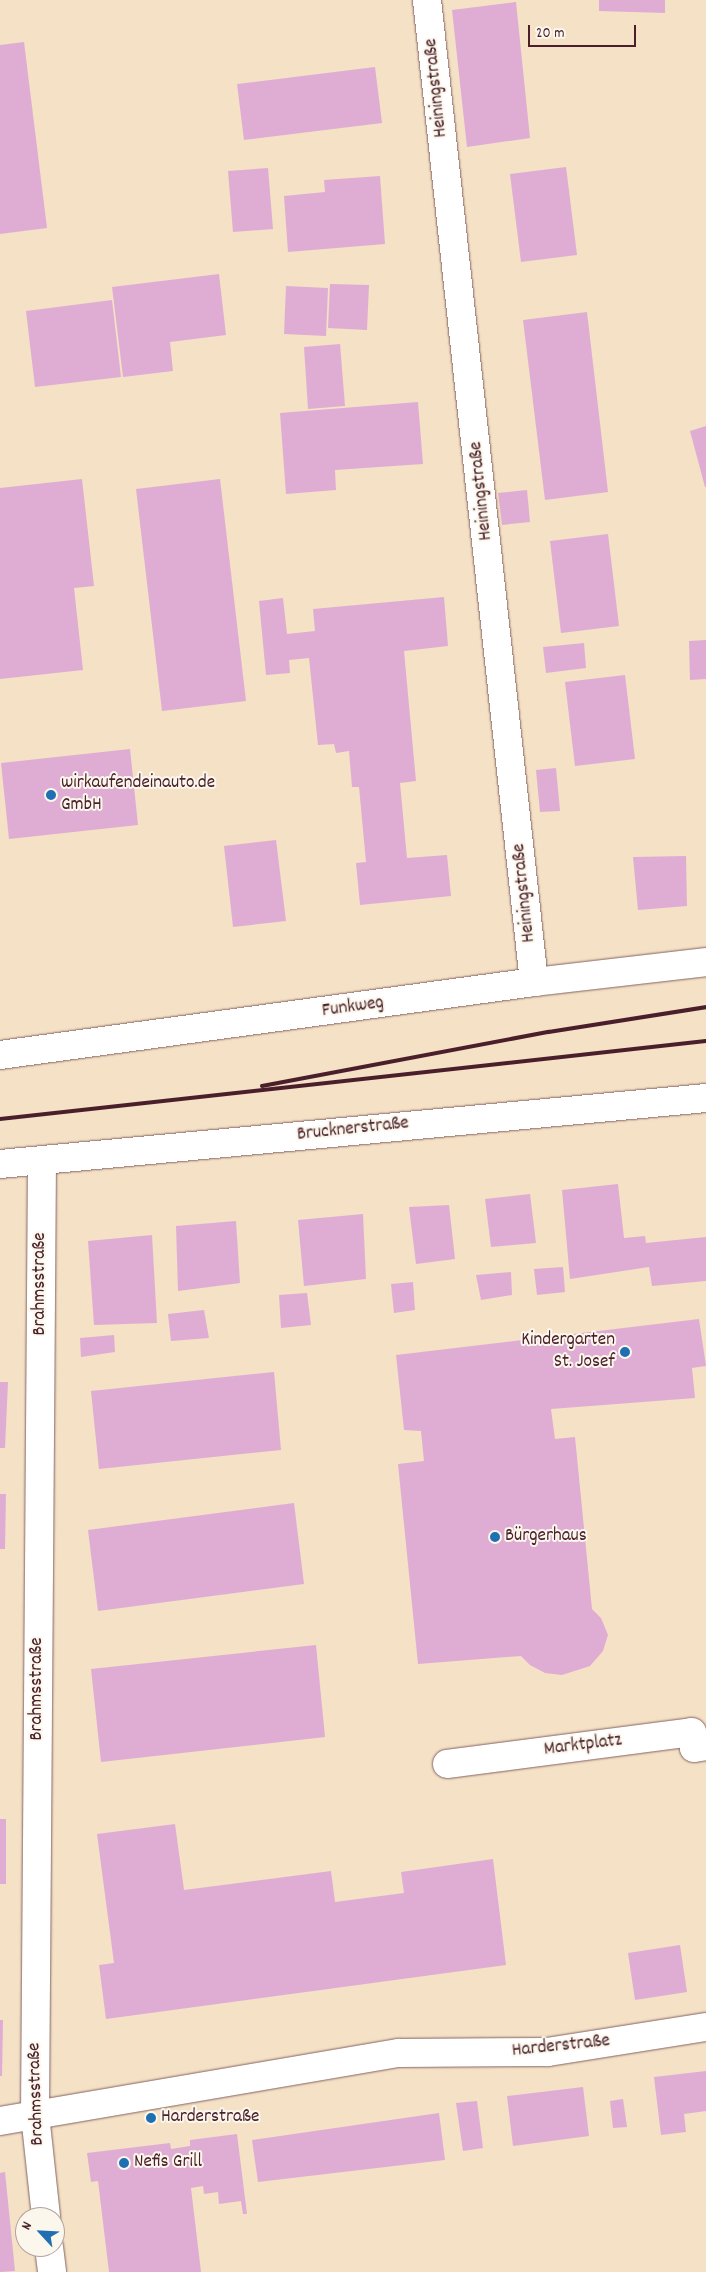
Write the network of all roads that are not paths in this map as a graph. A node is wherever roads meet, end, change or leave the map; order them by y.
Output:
1 (427, 0) edge
2 (706, 962) edge
3 (534, 982) junction
4 (0, 1055) edge
5 (706, 1098) edge
6 (42, 1160) junction
7 (0, 1164) edge
8 (706, 1746) edge
9 (447, 1764) dead end
10 (706, 2028) edge
11 (35, 2115) junction
12 (0, 2121) edge
13 (45, 2207) edge
14 (50, 2257) edge
15 (52, 2272) edge

1 - 3 street, Heiningstraße
2 - 3 street, Funkweg
3 - 4 street, Funkweg
5 - 6 street, Brucknerstraße
6 - 7 street, Brucknerstraße
6 - 11 street, Brahmsstraße
8 - 9 street, Marktplatz
10 - 11 street, Harderstraße
11 - 12 street, Harderstraße
11 - 13 street, Brahmsstraße
14 - 15 street

